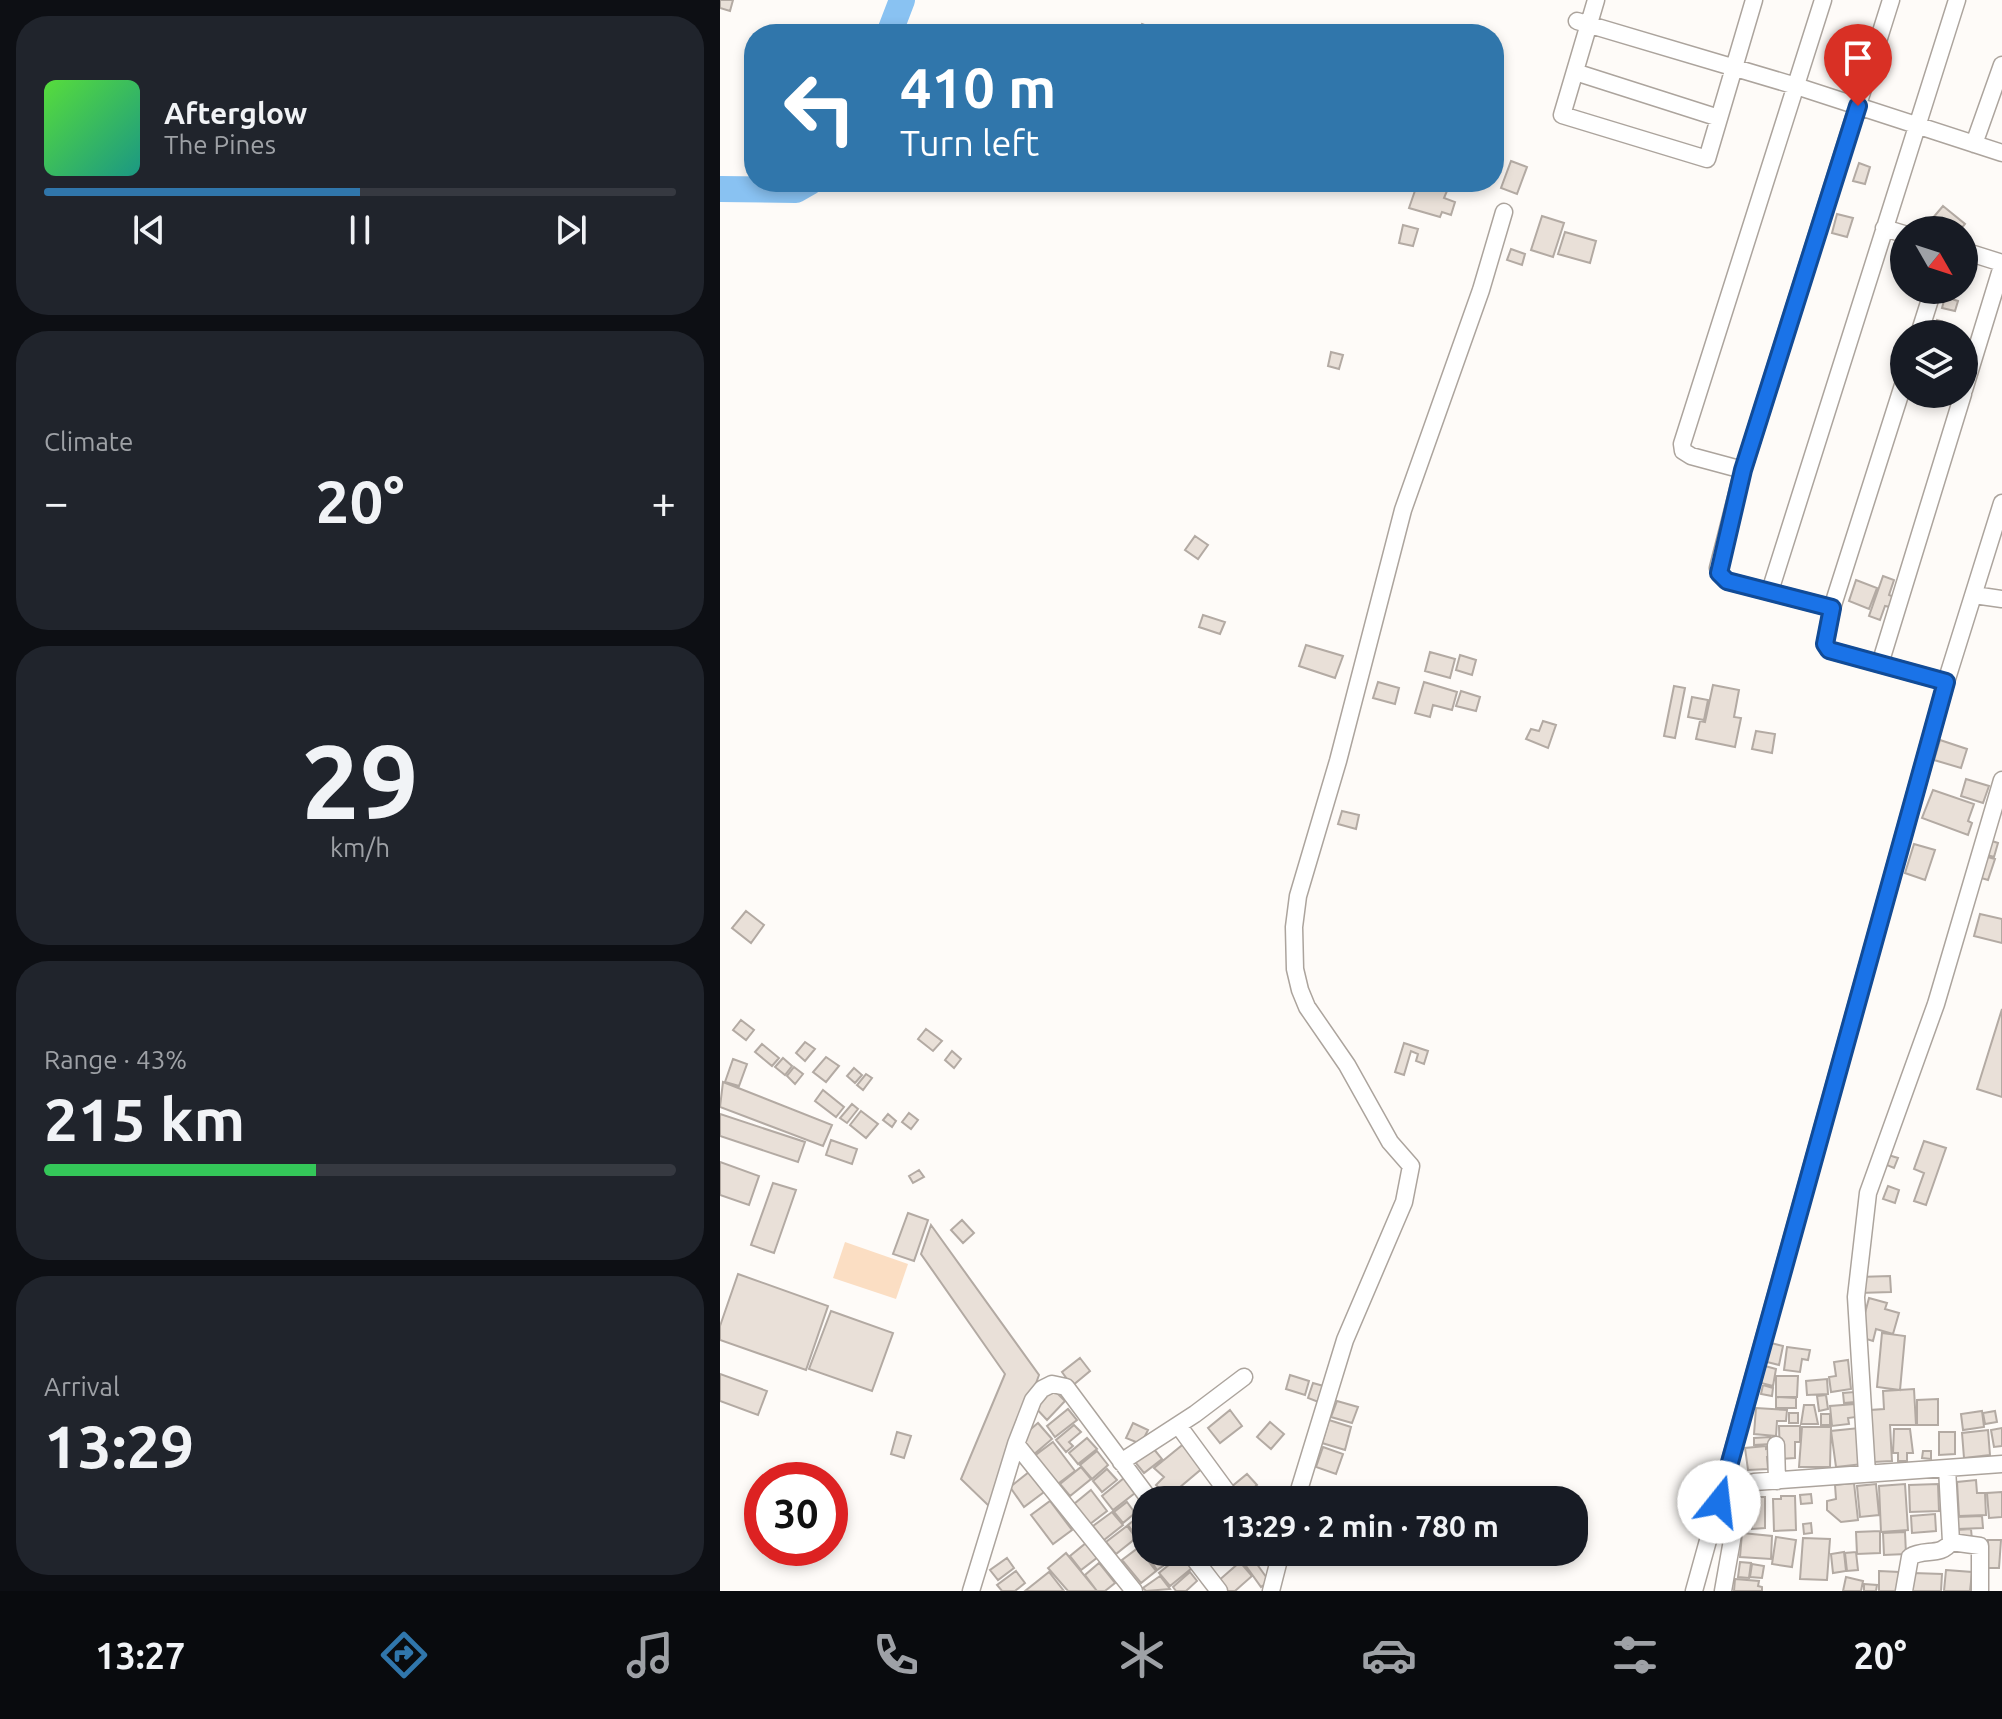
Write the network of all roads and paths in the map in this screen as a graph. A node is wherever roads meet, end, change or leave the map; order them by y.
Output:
1 (1596, 0) edge
2 (1753, 0) edge
3 (1823, 0) edge
4 (1891, 0) edge
5 (1957, 0) edge
6 (1583, 23) junction
7 (2002, 65) edge
8 (1734, 68) junction
9 (1575, 72) junction
10 (1796, 86) junction
11 (1858, 106) junction
12 (1719, 118) junction
13 (1917, 125) junction
14 (1974, 144) junction
15 (2002, 153) edge
16 (1504, 212) dead end
17 (1884, 228) junction
18 (1890, 230) edge
19 (1978, 256) edge
20 (2002, 264) edge
21 (1978, 343) edge
22 (1896, 408) edge
23 (1958, 408) edge
24 (1743, 470) junction
25 (2002, 503) edge
26 (1770, 591) junction
27 (1974, 595) junction
28 (2002, 599) edge
29 (1832, 608) junction
30 (1880, 664) junction
31 (1946, 682) junction
32 (2002, 780) edge
33 (1244, 1377) dead end
34 (1178, 1425) junction
35 (1016, 1444) junction
36 (1776, 1445) dead end
37 (1121, 1462) junction
38 (2002, 1464) edge
39 (1947, 1468) junction
40 (1867, 1474) junction
41 (1777, 1481) junction
42 (1139, 1486) edge
43 (1223, 1486) edge
44 (1300, 1486) edge
45 (1951, 1542) junction
46 (1200, 1566) edge
47 (1275, 1566) edge
48 (973, 1584) edge
49 (989, 1591) edge
50 (1134, 1591) edge
51 (1219, 1591) edge
52 (1271, 1591) edge
53 (1694, 1591) edge
54 (1723, 1591) edge
55 (1904, 1591) edge
56 (1980, 1591) edge

1 - 6 street
2 - 8 street
3 - 10 street
4 - 11 street
5 - 13 street
6 - 8 street
6 - 9 street
7 - 14 street
8 - 10 street
8 - 12 street
9 - 12 street
9 - 12 street
10 - 11 street
10 - 24 street
11 - 13 street
11 - 24 street
13 - 14 street
13 - 17 street
14 - 15 street
16 - 44 street
17 - 18 street
17 - 26 street
19 - 20 street
20 - 21 street
22 - 29 street
23 - 30 street
24 - 26 street
25 - 27 street
26 - 29 street
27 - 28 street
27 - 31 street
29 - 30 street
30 - 31 street
31 - 53 street
32 - 40 street
33 - 34 street
34 - 37 street
34 - 43 street
35 - 37 street
35 - 48 street
35 - 50 street
36 - 41 street
37 - 42 street
38 - 39 street
39 - 40 street
39 - 45 street
40 - 41 street
41 - 54 street
45 - 55 street
45 - 56 street
46 - 51 street
47 - 52 street
48 - 49 street

